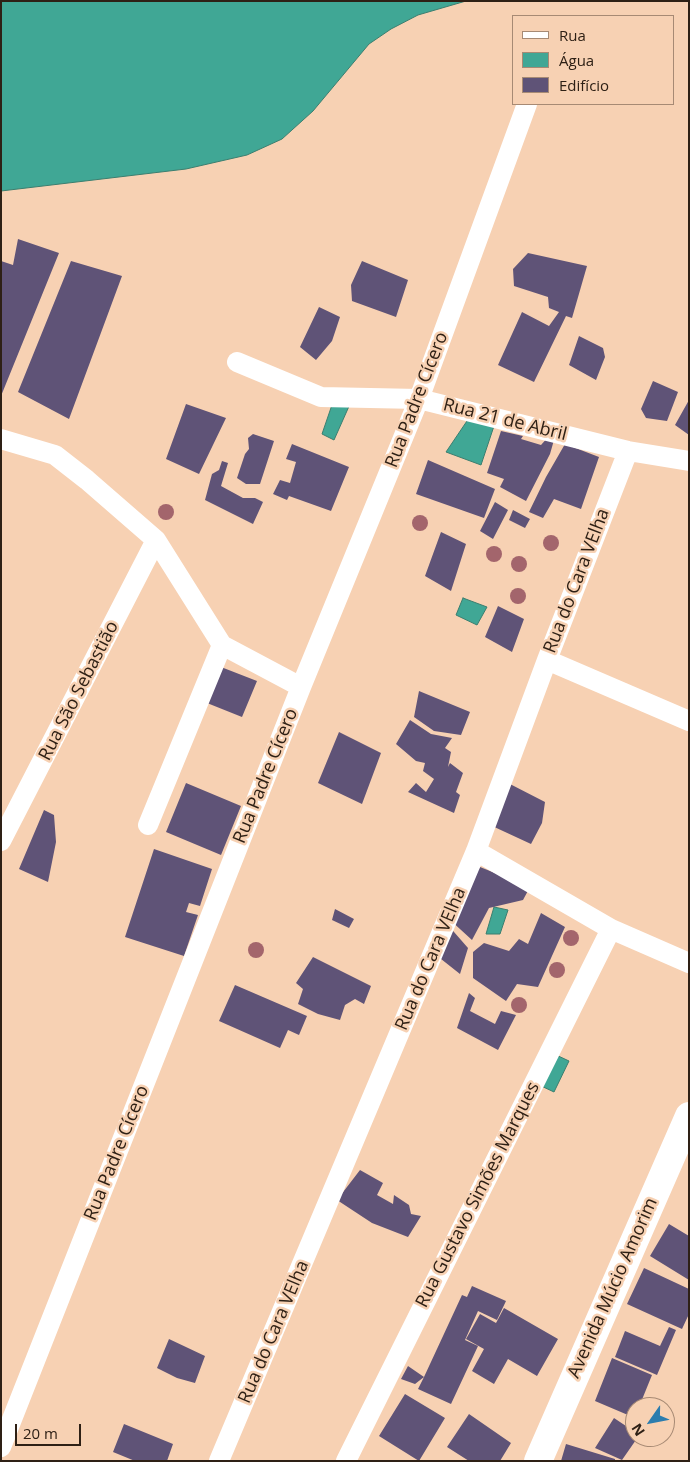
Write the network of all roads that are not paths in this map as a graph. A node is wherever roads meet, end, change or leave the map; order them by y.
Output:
1 (527, 105) edge
2 (237, 362) dead end
3 (420, 398) junction
4 (1, 439) edge
5 (628, 451) junction
6 (689, 461) edge
7 (156, 540) junction
8 (222, 645) junction
9 (547, 660) junction
10 (301, 687) junction
11 (689, 721) edge
12 (148, 826) dead end
13 (1, 841) edge
14 (476, 851) junction
15 (611, 929) junction
16 (689, 963) edge
17 (689, 1116) edge
18 (1, 1447) edge
19 (220, 1461) edge
20 (346, 1461) edge
21 (538, 1461) edge

1 - 3 street, Rua Padre Cícero
2 - 3 street, Rua 21 de Abril
3 - 5 street, Rua 21 de Abril
3 - 10 street, Rua Padre Cícero
4 - 7 street
5 - 6 street, Rua 21 de Abril
5 - 9 street, Rua do Cara VElha
7 - 8 street
7 - 13 street, Rua São Sebastião
8 - 10 street
8 - 12 street
9 - 11 street
9 - 14 street, Rua do Cara VElha
10 - 18 street, Rua Padre Cícero
14 - 15 street
14 - 19 street, Rua do Cara VElha
15 - 16 street
15 - 20 street, Rua Gustavo Simões Marques
17 - 21 street, Avenida Múcio Amorim

